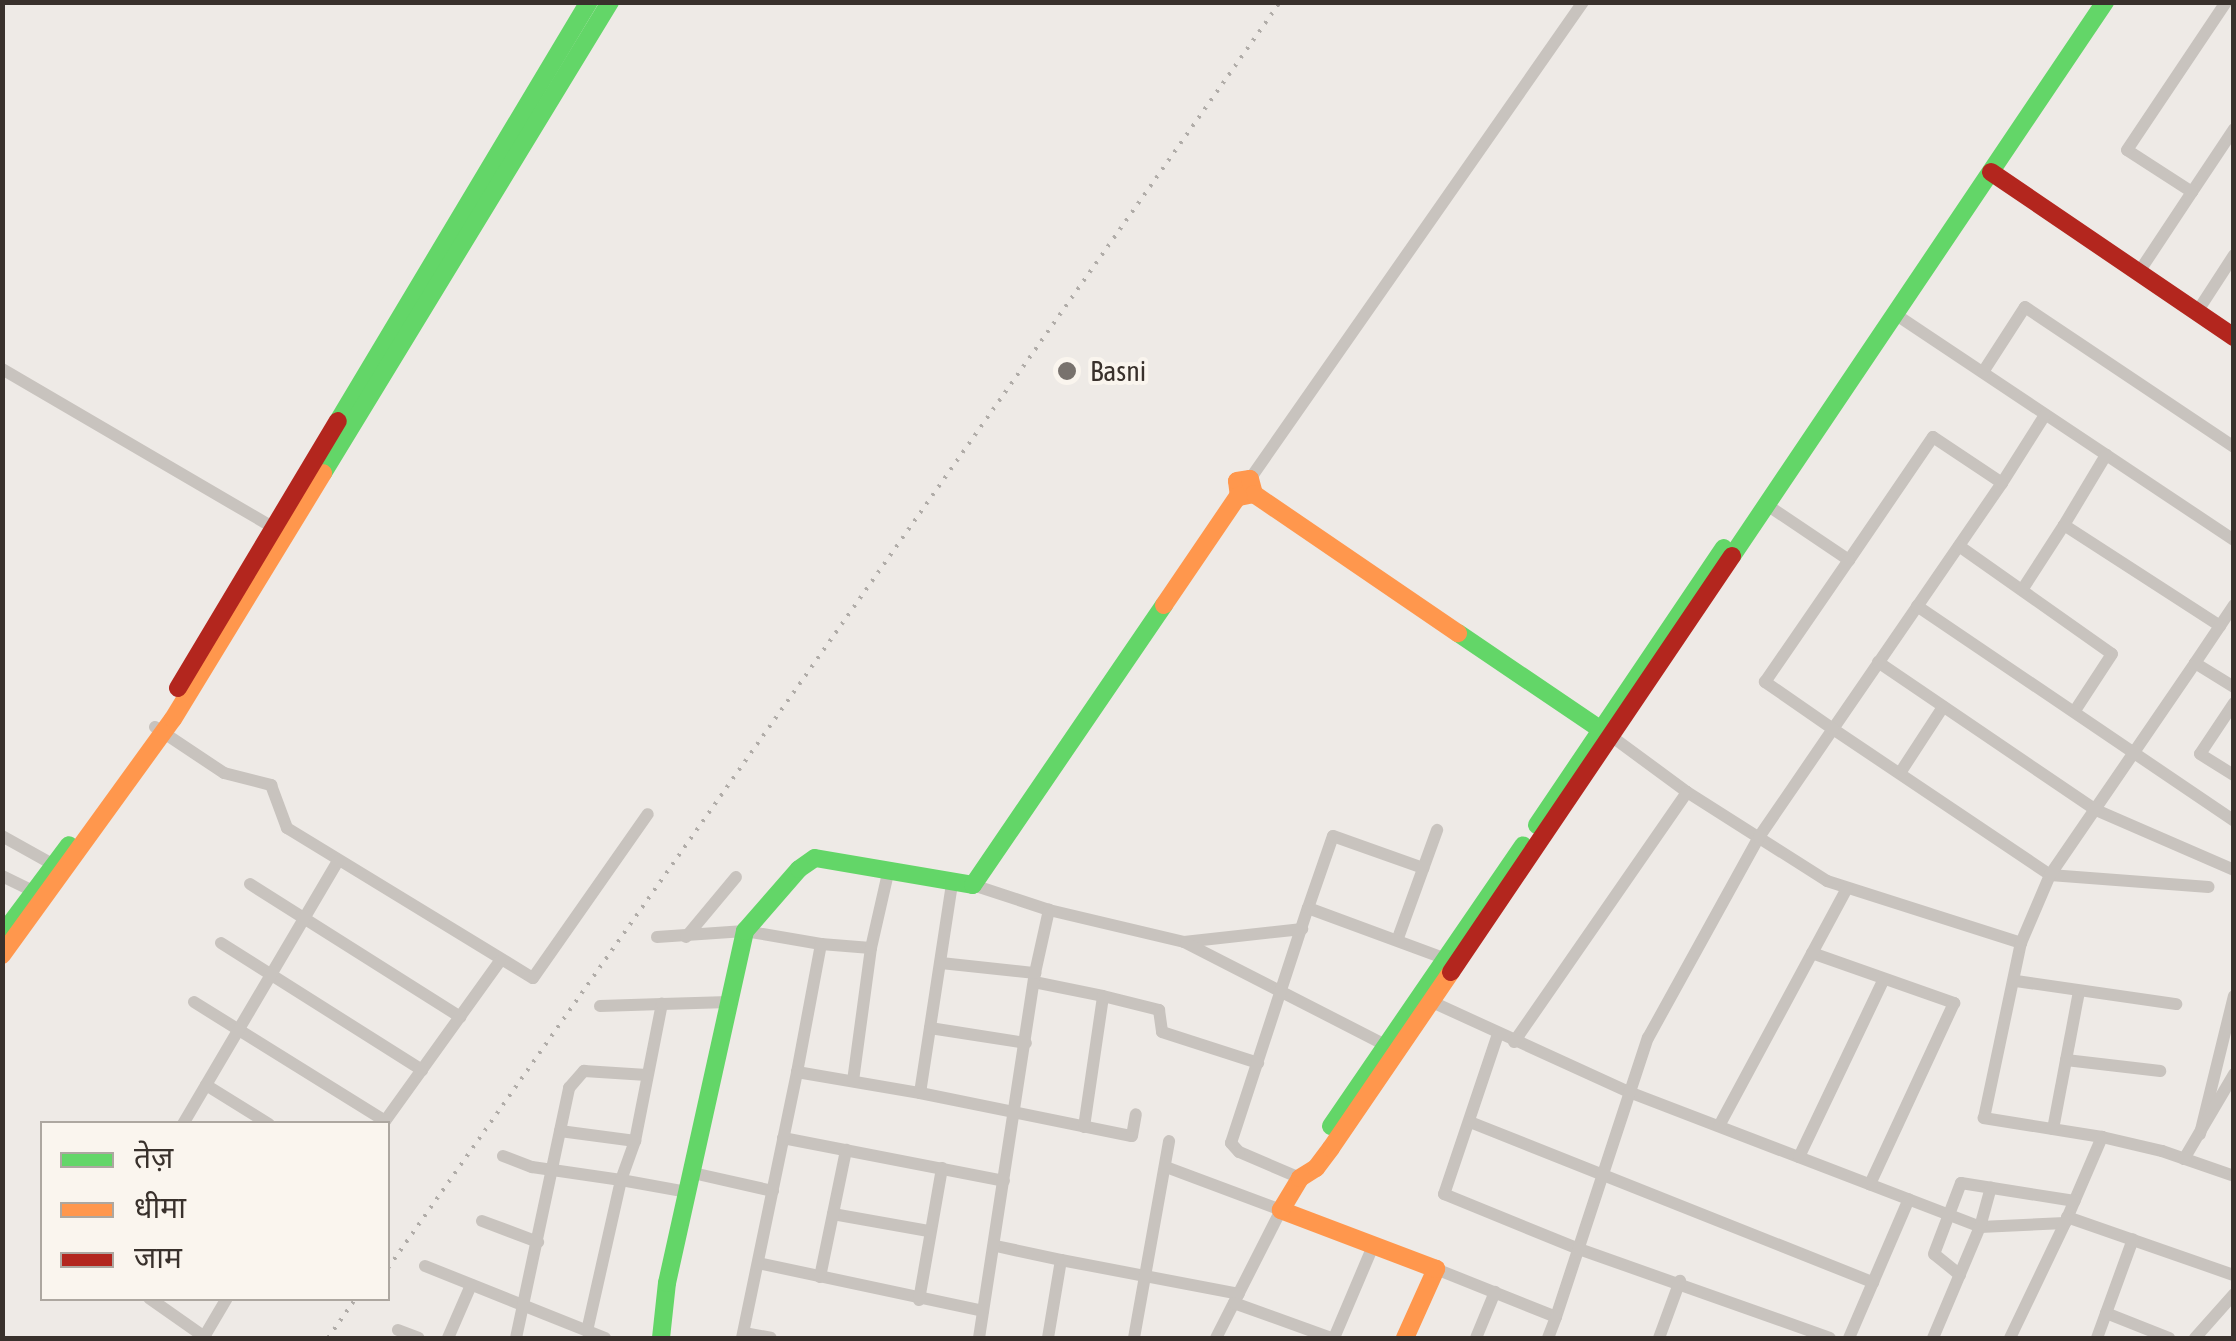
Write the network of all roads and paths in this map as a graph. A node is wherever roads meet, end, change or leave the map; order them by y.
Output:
1 (589, 2) edge
2 (610, 2) edge
3 (1583, 2) edge
4 (2093, 2) edge
5 (2105, 2) edge
6 (2226, 2) edge
7 (2234, 129) edge
8 (1991, 172) junction
9 (2192, 192) junction
10 (2234, 255) edge
11 (2139, 272) junction
12 (2197, 312) junction
13 (1896, 314) junction
14 (2234, 337) edge
15 (2, 369) edge
16 (1983, 372) junction
17 (2045, 414) junction
18 (2234, 447) edge
19 (2106, 454) junction
20 (2002, 483) junction
21 (1247, 490) junction
22 (1767, 505) junction
23 (2064, 525) junction
24 (278, 530) junction
25 (1739, 536) junction
26 (2234, 540) edge
27 (1959, 546) junction
28 (1849, 560) junction
29 (2022, 590) junction
30 (2234, 605) edge
31 (1917, 606) junction
32 (2220, 626) junction
33 (1878, 662) junction
34 (2195, 663) junction
35 (2234, 687) edge
36 (2234, 703) edge
37 (1944, 706) junction
38 (2074, 712) junction
39 (1832, 729) junction
40 (159, 730) junction
41 (1605, 732) junction
42 (2134, 756) junction
43 (1900, 773) junction
44 (2234, 775) edge
45 (1687, 792) junction
46 (2096, 810) junction
47 (648, 814) dead end
48 (2234, 821) edge
49 (1437, 830) dead end
50 (2, 836) edge
51 (1758, 837) junction
52 (338, 861) junction
53 (54, 865) junction
54 (1424, 868) junction
55 (2234, 870) edge
56 (888, 873) junction
57 (2050, 875) junction
58 (2, 876) edge
59 (736, 877) dead end
60 (952, 883) junction
61 (250, 884) dead end
62 (973, 885) junction
63 (2209, 887) dead end
64 (1847, 888) junction
65 (35, 892) junction
66 (1308, 908) junction
67 (1048, 910) junction
68 (304, 918) junction
69 (1302, 929) junction
70 (745, 931) junction
71 (2, 935) edge
72 (686, 936) junction
73 (657, 937) dead end
74 (1398, 938) junction
75 (1184, 942) junction
76 (2021, 943) junction
77 (221, 944) dead end
78 (821, 944) junction
79 (871, 948) junction
80 (1812, 953) junction
81 (2, 955) edge
82 (1443, 958) junction
83 (500, 960) junction
84 (941, 963) junction
85 (272, 974) junction
86 (1034, 978) junction
87 (1884, 978) junction
88 (2016, 982) junction
89 (2078, 991) junction
90 (1281, 995) junction
91 (1102, 996) junction
92 (2234, 996) edge
93 (1430, 1001) junction
94 (194, 1002) dead end
95 (729, 1002) junction
96 (662, 1004) junction
97 (2176, 1004) dead end
98 (600, 1006) dead end
99 (460, 1017) junction
100 (930, 1028) junction
101 (240, 1030) junction
102 (1498, 1034) junction
103 (1514, 1042) junction
104 (1026, 1043) junction
105 (1385, 1045) junction
106 (2066, 1060) junction
107 (1258, 1063) junction
108 (422, 1070) junction
109 (2160, 1071) dead end
110 (797, 1072) junction
111 (2234, 1074) edge
112 (647, 1075) junction
113 (853, 1081) junction
114 (206, 1085) junction
115 (1629, 1092) junction
116 (920, 1093) junction
117 (1014, 1112) junction
118 (1136, 1114) dead end
119 (185, 1121) edge
120 (261, 1121) edge
121 (1470, 1122) junction
122 (1719, 1126) junction
123 (1084, 1127) junction
124 (2053, 1128) junction
125 (560, 1131) junction
126 (2200, 1134) junction
127 (2102, 1136) junction
128 (783, 1138) junction
129 (634, 1141) junction
130 (1168, 1141) dead end
131 (846, 1150) junction
132 (504, 1156) dead end
133 (1799, 1157) junction
134 (2184, 1158) junction
135 (554, 1168) junction
136 (942, 1168) junction
137 (1166, 1168) junction
138 (1302, 1176) junction
139 (1605, 1176) junction
140 (2234, 1176) edge
141 (621, 1180) junction
142 (1004, 1180) junction
143 (690, 1182) junction
144 (1870, 1184) junction
145 (1992, 1188) junction
146 (773, 1191) junction
147 (1909, 1199) junction
148 (2075, 1201) junction
149 (1281, 1210) junction
150 (833, 1214) junction
151 (1948, 1214) junction
152 (2066, 1220) junction
153 (482, 1221) dead end
154 (1980, 1227) junction
155 (928, 1232) junction
156 (2133, 1239) junction
157 (538, 1242) junction
158 (996, 1246) junction
159 (1373, 1246) junction
160 (1579, 1249) junction
161 (1061, 1260) junction
162 (758, 1263) junction
163 (425, 1266) dead end
164 (1436, 1269) junction
165 (1143, 1275) junction
166 (2234, 1275) edge
167 (1960, 1276) junction
168 (820, 1277) junction
169 (1680, 1281) junction
170 (1874, 1282) junction
171 (472, 1285) junction
172 (1495, 1292) junction
173 (2234, 1294) edge
174 (1236, 1298) junction
175 (919, 1300) junction
176 (155, 1301) edge
177 (225, 1301) edge
178 (524, 1307) junction
179 (982, 1312) junction
180 (2106, 1313) junction
181 (1556, 1318) junction
182 (398, 1330) dead end
183 (588, 1331) junction
184 (743, 1336) edge
185 (1135, 1336) edge
186 (205, 1338) edge
187 (419, 1338) edge
188 (448, 1338) edge
189 (516, 1338) edge
190 (605, 1338) edge
191 (661, 1338) edge
192 (771, 1338) edge
193 (980, 1338) edge
194 (1048, 1338) edge
195 (1150, 1338) edge
196 (1216, 1338) edge
197 (1332, 1338) edge
198 (1408, 1338) edge
199 (1476, 1338) edge
200 (1548, 1338) edge
201 (1659, 1338) edge
202 (1830, 1338) edge
203 (1849, 1338) edge
204 (1933, 1338) edge
205 (2010, 1338) edge
206 (2097, 1338) edge
207 (2169, 1338) edge
208 (2195, 1338) edge

1 - 24 street
2 - 24 street
3 - 21 street
4 - 25 street
5 - 8 street
6 - 9 street
7 - 9 street
8 - 11 street
8 - 13 street
9 - 11 street
10 - 12 street
11 - 12 street
12 - 14 street
13 - 16 street
13 - 22 street
15 - 24 street
16 - 17 street
16 - 18 street
17 - 19 street
17 - 20 street
19 - 23 street
19 - 26 street
20 - 27 street
20 - 28 street
21 - 41 street
21 - 62 street
22 - 25 street
22 - 28 street
23 - 29 street
23 - 32 street
24 - 40 street
25 - 41 street
27 - 29 street
27 - 31 street
28 - 39 street
29 - 38 street
30 - 32 street
31 - 33 street
31 - 38 street
32 - 34 street
33 - 37 street
33 - 39 street
34 - 35 street
34 - 42 street
36 - 44 street
37 - 43 street
37 - 46 street
38 - 42 street
39 - 43 street
39 - 51 street
40 - 52 street
40 - 53 street
40 - 81 street
41 - 45 street
41 - 82 street
41 - 93 street
42 - 46 street
42 - 48 street
43 - 57 street
45 - 51 street
45 - 103 street
46 - 55 street
46 - 57 street
47 - 83 street
49 - 54 street
50 - 53 street
51 - 64 street
51 - 115 street
52 - 68 street
52 - 83 street
53 - 65 street
54 - 66 street
54 - 74 street
56 - 60 street
56 - 70 street
56 - 79 street
57 - 63 street
57 - 76 street
58 - 65 street
59 - 72 street
60 - 62 street
60 - 84 street
61 - 68 street
62 - 67 street
64 - 76 street
64 - 80 street
65 - 71 street
66 - 69 street
66 - 74 street
67 - 75 street
67 - 86 street
68 - 85 street
68 - 99 street
69 - 75 street
69 - 90 street
70 - 72 street
70 - 78 street
70 - 95 street
72 - 73 street
74 - 82 street
75 - 90 street
76 - 88 street
77 - 85 street
78 - 79 street
78 - 110 street
79 - 113 street
80 - 87 street
80 - 122 street
82 - 105 street
83 - 99 street
84 - 86 street
84 - 100 street
85 - 101 street
85 - 108 street
86 - 91 street
86 - 104 street
87 - 133 street
87 - 144 street
88 - 89 street
88 - 124 street
89 - 97 street
89 - 106 street
90 - 105 street
90 - 107 street
91 - 107 street
91 - 123 street
92 - 126 street
93 - 102 street
93 - 138 street
94 - 101 street
95 - 96 street
95 - 143 street
96 - 98 street
96 - 112 street
99 - 108 street
100 - 104 street
100 - 116 street
101 - 108 street
101 - 114 street
102 - 103 street
102 - 121 street
103 - 115 street
104 - 117 street
105 - 138 street
106 - 109 street
106 - 124 street
107 - 138 street
110 - 113 street
110 - 128 street
111 - 126 street
112 - 125 street
112 - 129 street
113 - 116 street
114 - 119 street
114 - 120 street
115 - 122 street
115 - 139 street
116 - 117 street
117 - 123 street
117 - 142 street
118 - 123 street
121 - 139 street
121 - 160 street
122 - 133 street
124 - 127 street
125 - 129 street
125 - 135 street
126 - 134 street
127 - 134 street
127 - 148 street
128 - 131 street
128 - 146 street
129 - 141 street
130 - 137 street
131 - 136 street
131 - 150 street
132 - 135 street
133 - 144 street
134 - 140 street
135 - 141 street
135 - 157 street
136 - 142 street
136 - 155 street
137 - 149 street
137 - 165 street
138 - 149 street
139 - 160 street
139 - 170 street
141 - 143 street
141 - 183 street
142 - 158 street
143 - 146 street
143 - 191 street
144 - 147 street
145 - 148 street
145 - 151 street
145 - 154 street
146 - 162 street
147 - 151 street
147 - 170 street
148 - 152 street
149 - 159 street
149 - 174 street
150 - 155 street
150 - 168 street
151 - 154 street
151 - 167 street
152 - 154 street
152 - 156 street
152 - 205 street
153 - 157 street
154 - 167 street
155 - 175 street
156 - 166 street
156 - 180 street
157 - 178 street
158 - 161 street
158 - 179 street
159 - 164 street
159 - 197 street
160 - 169 street
160 - 181 street
161 - 165 street
161 - 194 street
162 - 168 street
162 - 184 street
163 - 171 street
164 - 172 street
164 - 198 street
165 - 174 street
165 - 185 street
167 - 204 street
168 - 175 street
169 - 201 street
169 - 202 street
170 - 203 street
171 - 178 street
171 - 188 street
172 - 181 street
172 - 199 street
173 - 208 street
174 - 196 street
174 - 197 street
175 - 179 street
176 - 186 street
177 - 186 street
178 - 183 street
178 - 189 street
179 - 193 street
180 - 206 street
180 - 207 street
181 - 200 street
182 - 187 street
183 - 190 street
184 - 192 street
185 - 195 street

